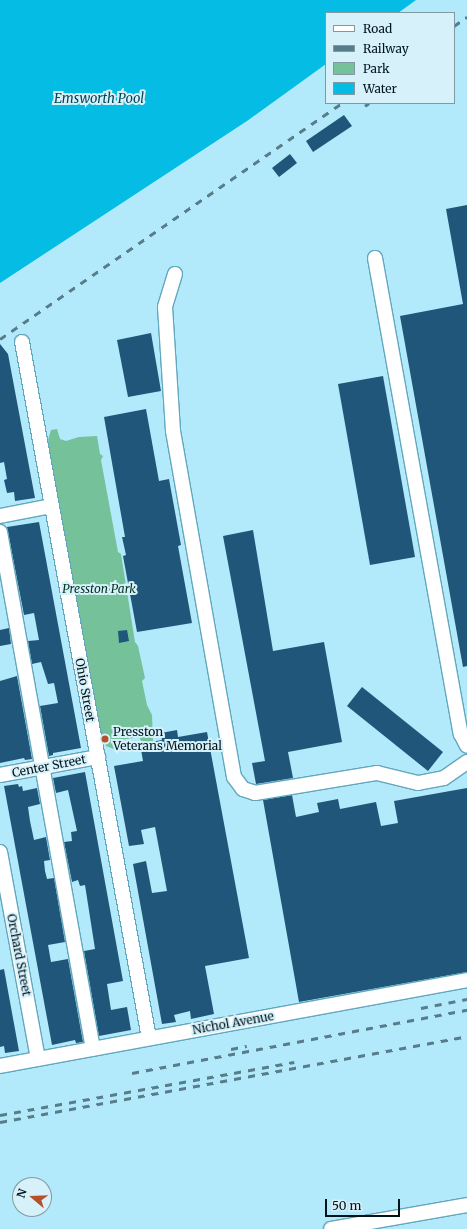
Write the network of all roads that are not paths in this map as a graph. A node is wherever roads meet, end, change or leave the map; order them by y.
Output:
1 (375, 258) dead end
2 (175, 274) dead end
3 (22, 342) dead end
4 (52, 506) junction
5 (0, 516) edge
6 (0, 532) edge
7 (467, 746) edge
8 (98, 757) junction
9 (467, 762) edge
10 (43, 767) junction
11 (0, 775) edge
12 (0, 852) edge
13 (467, 980) edge
14 (149, 1038) junction
15 (93, 1049) junction
16 (38, 1059) junction
17 (0, 1066) edge
18 (467, 1205) edge
19 (331, 1229) edge

1 - 7 street
2 - 9 street
3 - 4 street, Ohio Street
4 - 5 street
4 - 8 street, Ohio Street
6 - 10 street
8 - 10 street, Center Street
8 - 14 street, Ohio Street
10 - 11 street, Center Street
10 - 15 street
12 - 16 street, Orchard Street
13 - 14 street, Nichol Avenue
14 - 15 street, Nichol Avenue
15 - 16 street, Nichol Avenue
16 - 17 street, Nichol Avenue
18 - 19 street

